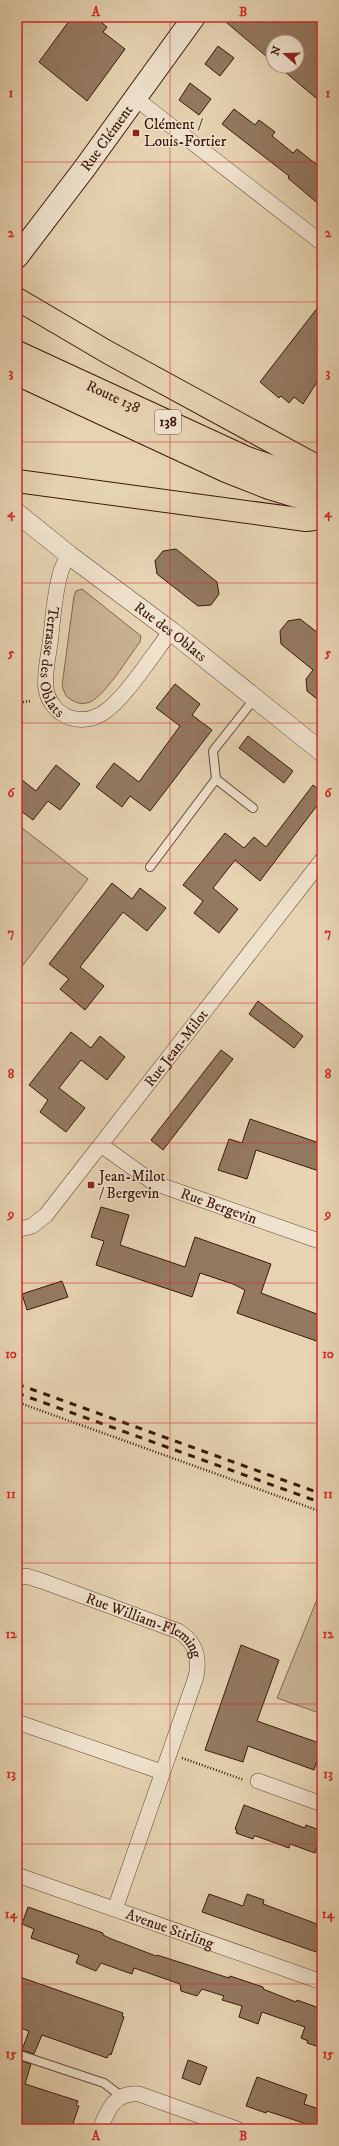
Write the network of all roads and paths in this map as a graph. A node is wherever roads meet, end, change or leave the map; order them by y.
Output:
1 (194, 17) edge
2 (136, 98) junction
3 (322, 243) edge
4 (17, 257) edge
5 (17, 299) edge
6 (17, 352) edge
7 (17, 374) edge
8 (322, 469) edge
9 (17, 481) edge
10 (322, 483) edge
11 (322, 504) edge
12 (17, 513) edge
13 (322, 518) edge
14 (69, 555) junction
15 (171, 631) junction
16 (255, 698) junction
17 (30, 701) dead end
18 (17, 703) edge
19 (322, 752) edge
20 (216, 779) junction
21 (253, 808) dead end
22 (322, 860) edge
23 (150, 867) dead end
24 (101, 1145) junction
25 (21, 1229) edge
26 (322, 1242) edge
27 (17, 1402) edge
28 (322, 1512) edge
29 (17, 1578) edge
30 (17, 1722) edge
31 (176, 1756) dead end
32 (162, 1772) junction
33 (251, 1780) joint
34 (322, 1804) edge
35 (17, 1876) edge
36 (115, 1909) junction
37 (322, 1982) edge
38 (17, 2054) edge
39 (121, 2096) junction
40 (100, 2129) edge
41 (237, 2129) edge

1 - 2 main road, Rue Clément
2 - 3 street
2 - 4 main road, Rue Clément
5 - 8 highway
6 - 10 highway, Route 138 / 138
7 - 11 highway, Route 138 / 138
9 - 13 highway
12 - 14 street, Rue des Oblats
14 - 15 street, Rue des Oblats
14 - 15 street, Terrasse des Oblats
15 - 16 street, Rue des Oblats
16 - 19 street, Rue des Oblats
16 - 20 lane
17 - 18 path
20 - 21 lane
20 - 23 lane
22 - 24 street, Rue Jean-Milot
24 - 25 street, Rue Jean-Milot
24 - 26 street, Rue Bergevin
27 - 28 path
29 - 32 street, Rue William-Fleming
30 - 32 street
31 - 33 path
32 - 36 street, Rue William-Fleming
33 - 34 street
35 - 36 street, Avenue Stirling
36 - 37 street, Avenue Stirling
38 - 39 lane
39 - 40 street
39 - 41 street

